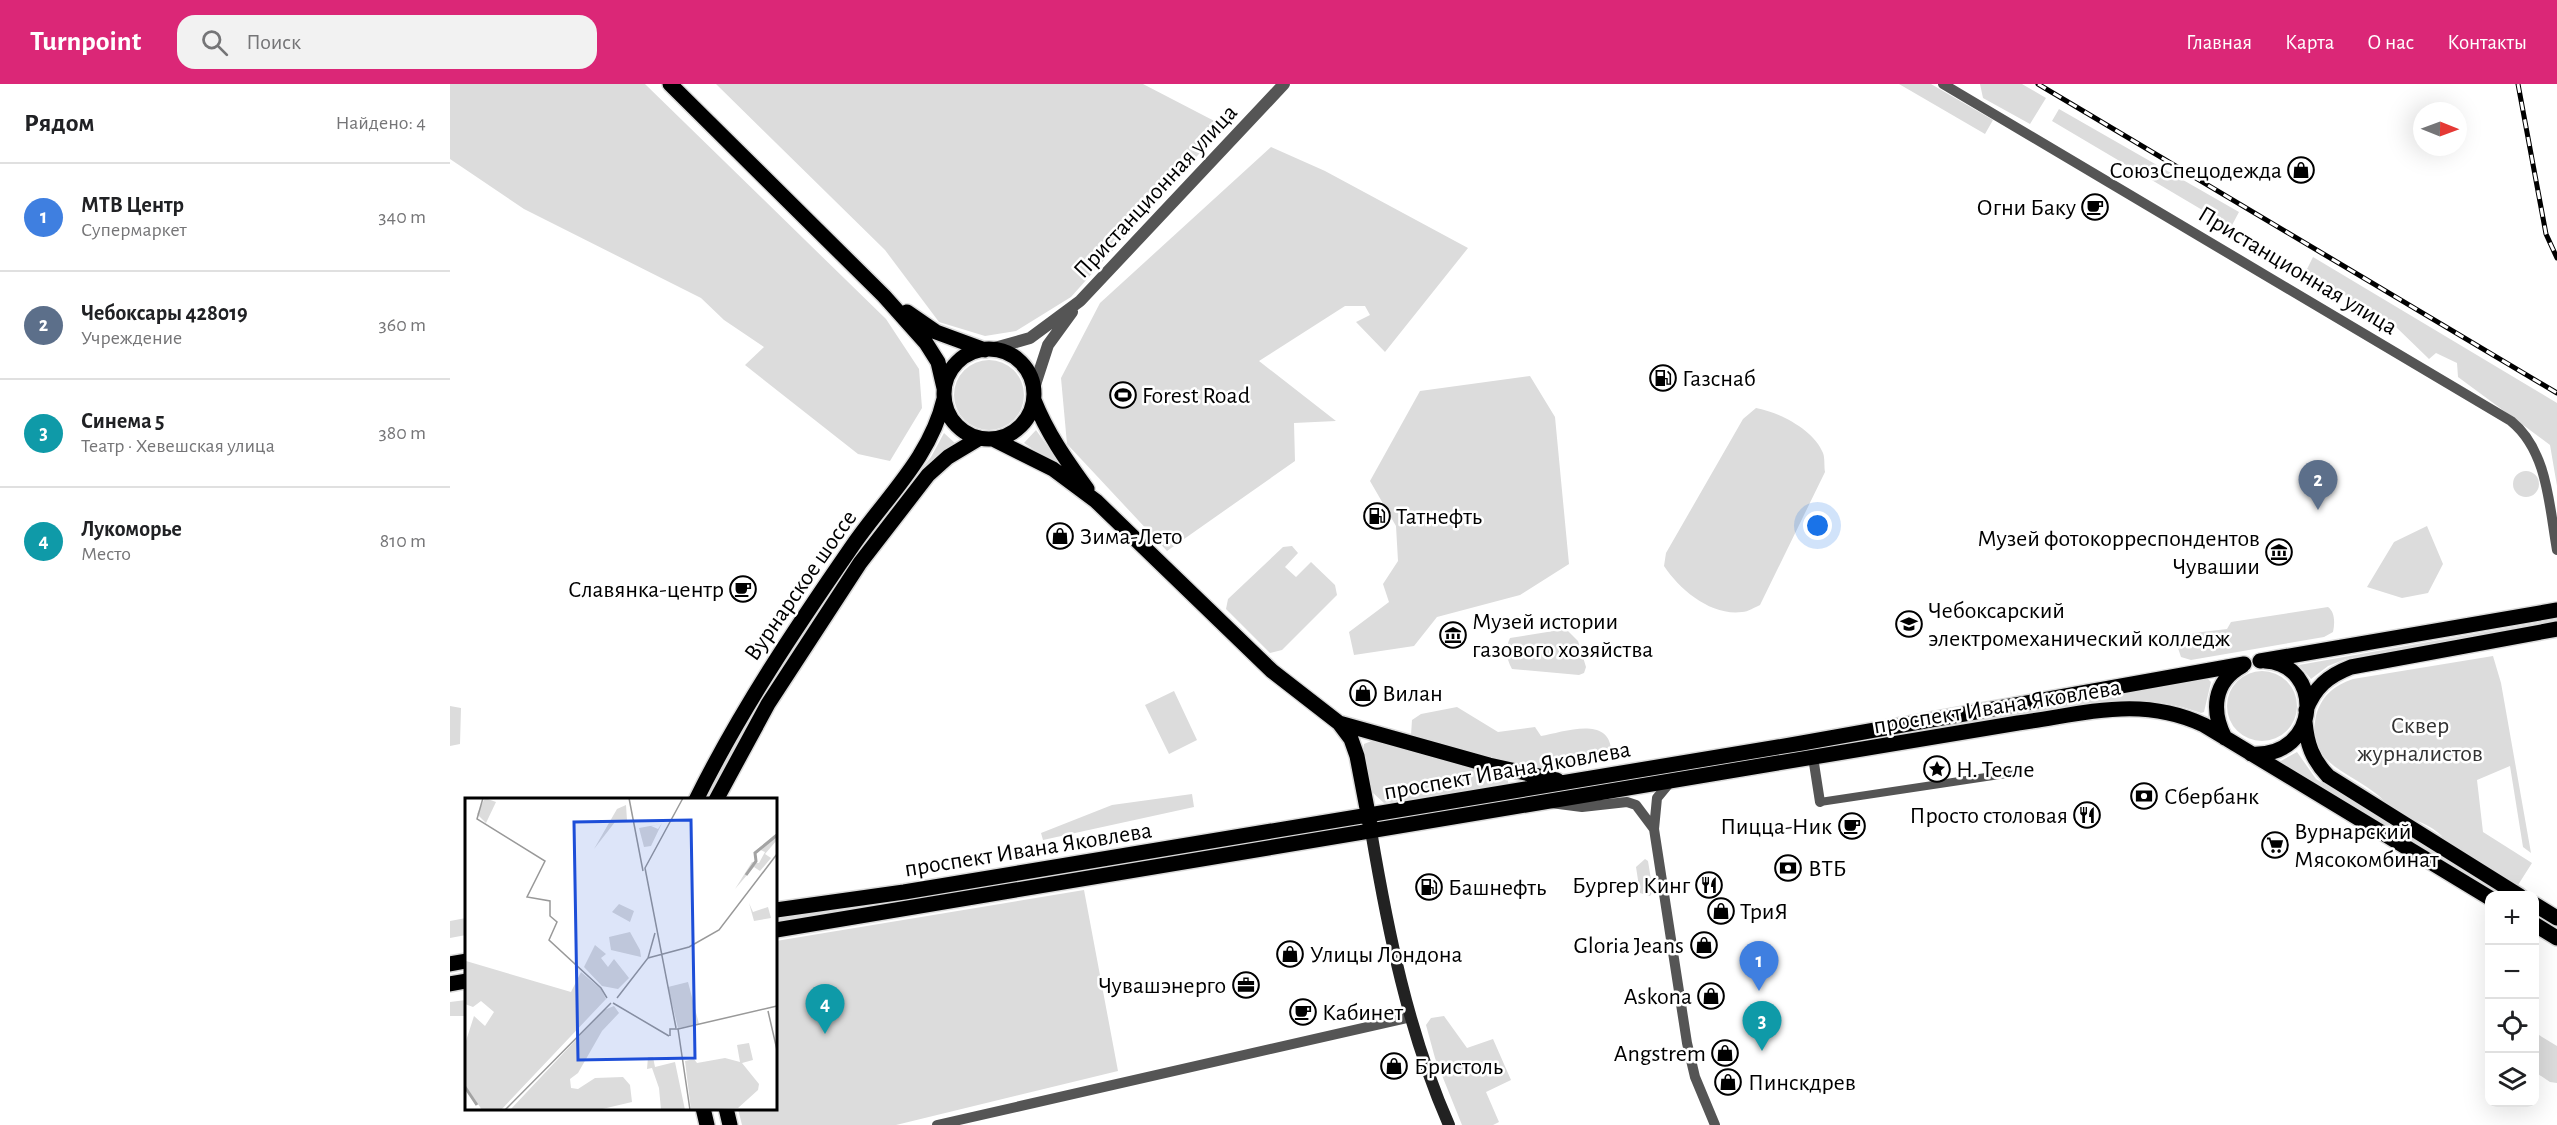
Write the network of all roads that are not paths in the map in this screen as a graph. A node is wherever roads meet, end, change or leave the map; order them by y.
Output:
1 (670, 84) edge
2 (1284, 84) edge
3 (1943, 84) edge
4 (884, 296) junction
5 (1080, 301) junction
6 (988, 350) junction
7 (944, 394) junction
8 (1034, 394) junction
9 (985, 439) junction
10 (1096, 501) junction
11 (2557, 550) edge
12 (840, 563) junction
13 (854, 572) junction
14 (2557, 610) edge
15 (2557, 629) edge
16 (2260, 661) junction
17 (2244, 664) junction
18 (752, 695) junction
19 (768, 704) junction
20 (2306, 716) junction
21 (1339, 723) junction
22 (2225, 738) junction
23 (2251, 754) junction
24 (1813, 757) junction
25 (2026, 771) dead end
26 (1671, 781) junction
27 (1566, 782) junction
28 (697, 798) edge
29 (717, 798) edge
30 (1548, 802) junction
31 (1820, 802) joint
32 (1369, 816) junction
33 (1654, 830) junction
34 (1371, 831) junction
35 (2512, 891) edge
36 (2485, 895) edge
37 (2539, 907) edge
38 (777, 910) edge
39 (2557, 918) edge
40 (2539, 927) edge
41 (777, 930) edge
42 (2557, 938) edge
43 (465, 961) edge
44 (450, 964) edge
45 (465, 981) edge
46 (450, 984) edge
47 (1411, 1017) junction
48 (703, 1110) edge
49 (726, 1110) edge
50 (707, 1125) edge
51 (730, 1125) edge
52 (937, 1125) edge
53 (1449, 1125) edge
54 (1715, 1125) edge

1 - 4 main road
2 - 5 street, Пристанционная улица
3 - 11 street, Пристанционная улица
4 - 6 main road
4 - 7 main road
5 - 6 street, Пристанционная улица
5 - 8 street, Пристанционная улица
6 - 7 main road
6 - 8 main road
7 - 9 main road
7 - 12 main road, Вурнарское шоссе
8 - 9 main road
8 - 10 main road
9 - 10 main road
9 - 13 main road, Вурнарское шоссе
10 - 21 main road
12 - 13 main road
12 - 18 main road, Вурнарское шоссе
13 - 19 main road, Вурнарское шоссе
14 - 16 main road
15 - 20 main road
16 - 17 main road
16 - 20 main road
17 - 22 main road
17 - 27 main road, проспект Ивана Яковлева
18 - 19 main road
18 - 28 main road, Вурнарское шоссе
19 - 29 main road, Вурнарское шоссе
20 - 23 main road
20 - 35 main road
21 - 27 main road
21 - 32 main road
22 - 23 main road
22 - 24 main road, проспект Ивана Яковлева
23 - 36 main road
24 - 26 main road, проспект Ивана Яковлева
24 - 31 street
25 - 31 street
26 - 30 main road, проспект Ивана Яковлева
26 - 33 street
27 - 32 main road, проспект Ивана Яковлева
30 - 33 street
30 - 34 main road, проспект Ивана Яковлева
32 - 34 main road
32 - 38 main road, проспект Ивана Яковлева
33 - 54 street
34 - 41 main road, проспект Ивана Яковлева
34 - 47 main road
37 - 39 main road
40 - 42 main road
43 - 44 main road
45 - 46 main road
47 - 52 street
47 - 53 main road
48 - 50 main road
49 - 51 main road

